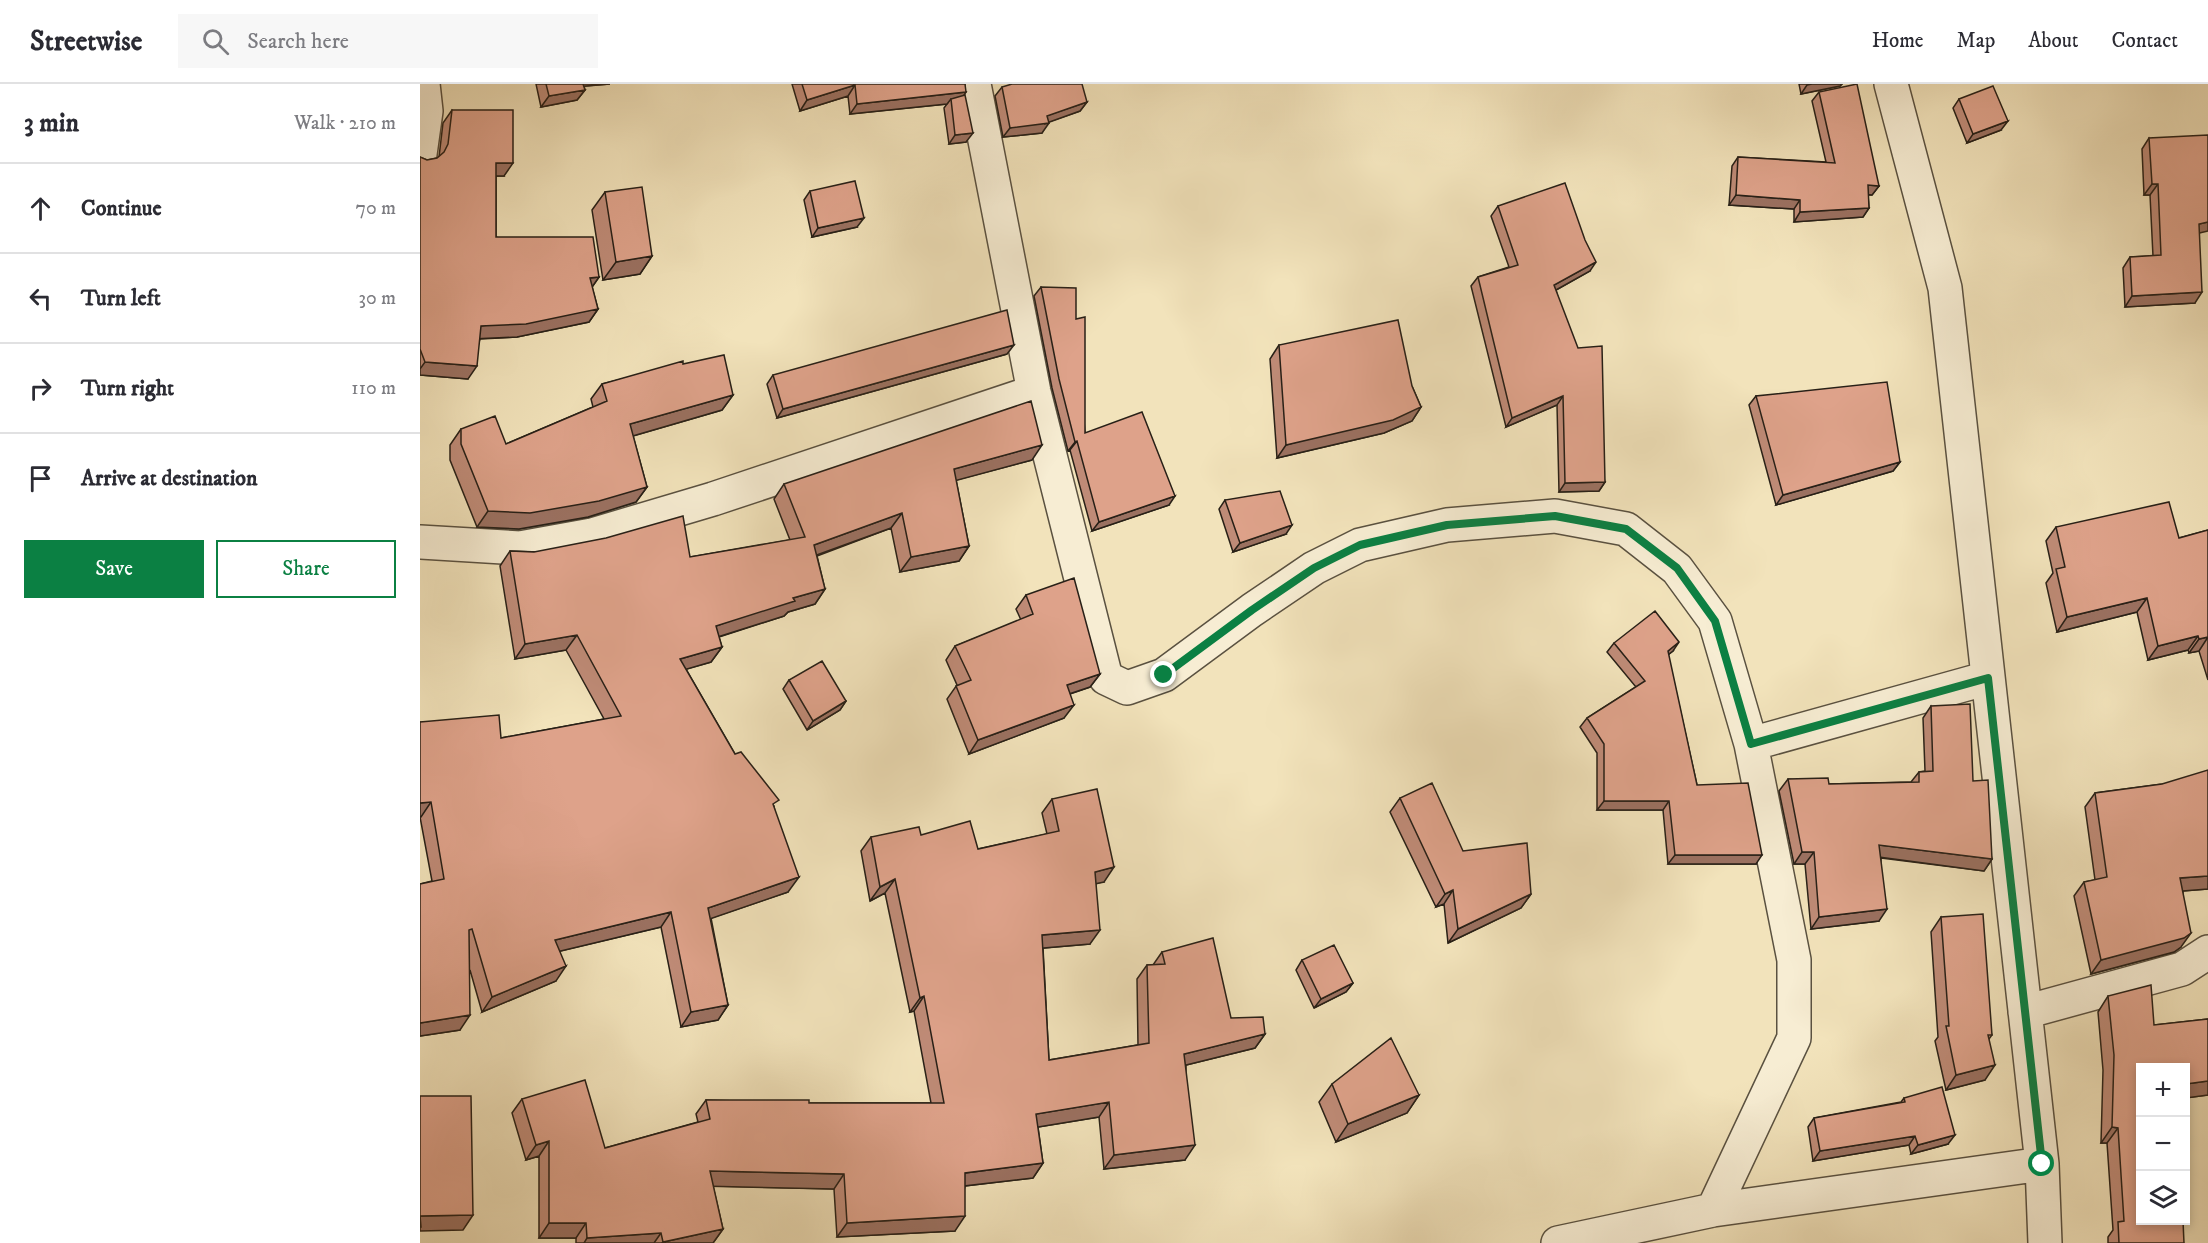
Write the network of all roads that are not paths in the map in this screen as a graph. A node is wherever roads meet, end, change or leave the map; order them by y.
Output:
1 (423, 84) edge
2 (974, 84) edge
3 (1891, 84) edge
4 (420, 154) edge
5 (1034, 392) junction
6 (420, 542) edge
7 (1988, 678) junction
8 (1751, 744) junction
9 (2208, 952) edge
10 (2025, 1012) junction
11 (2042, 1164) junction
12 (1713, 1210) junction
13 (1558, 1243) edge
14 (2045, 1243) edge

1 - 4 street
2 - 5 street
3 - 7 street
5 - 6 street
5 - 8 street
7 - 8 street
7 - 10 street
8 - 12 street
9 - 10 street
10 - 11 street
11 - 12 street
11 - 14 street
12 - 13 street

